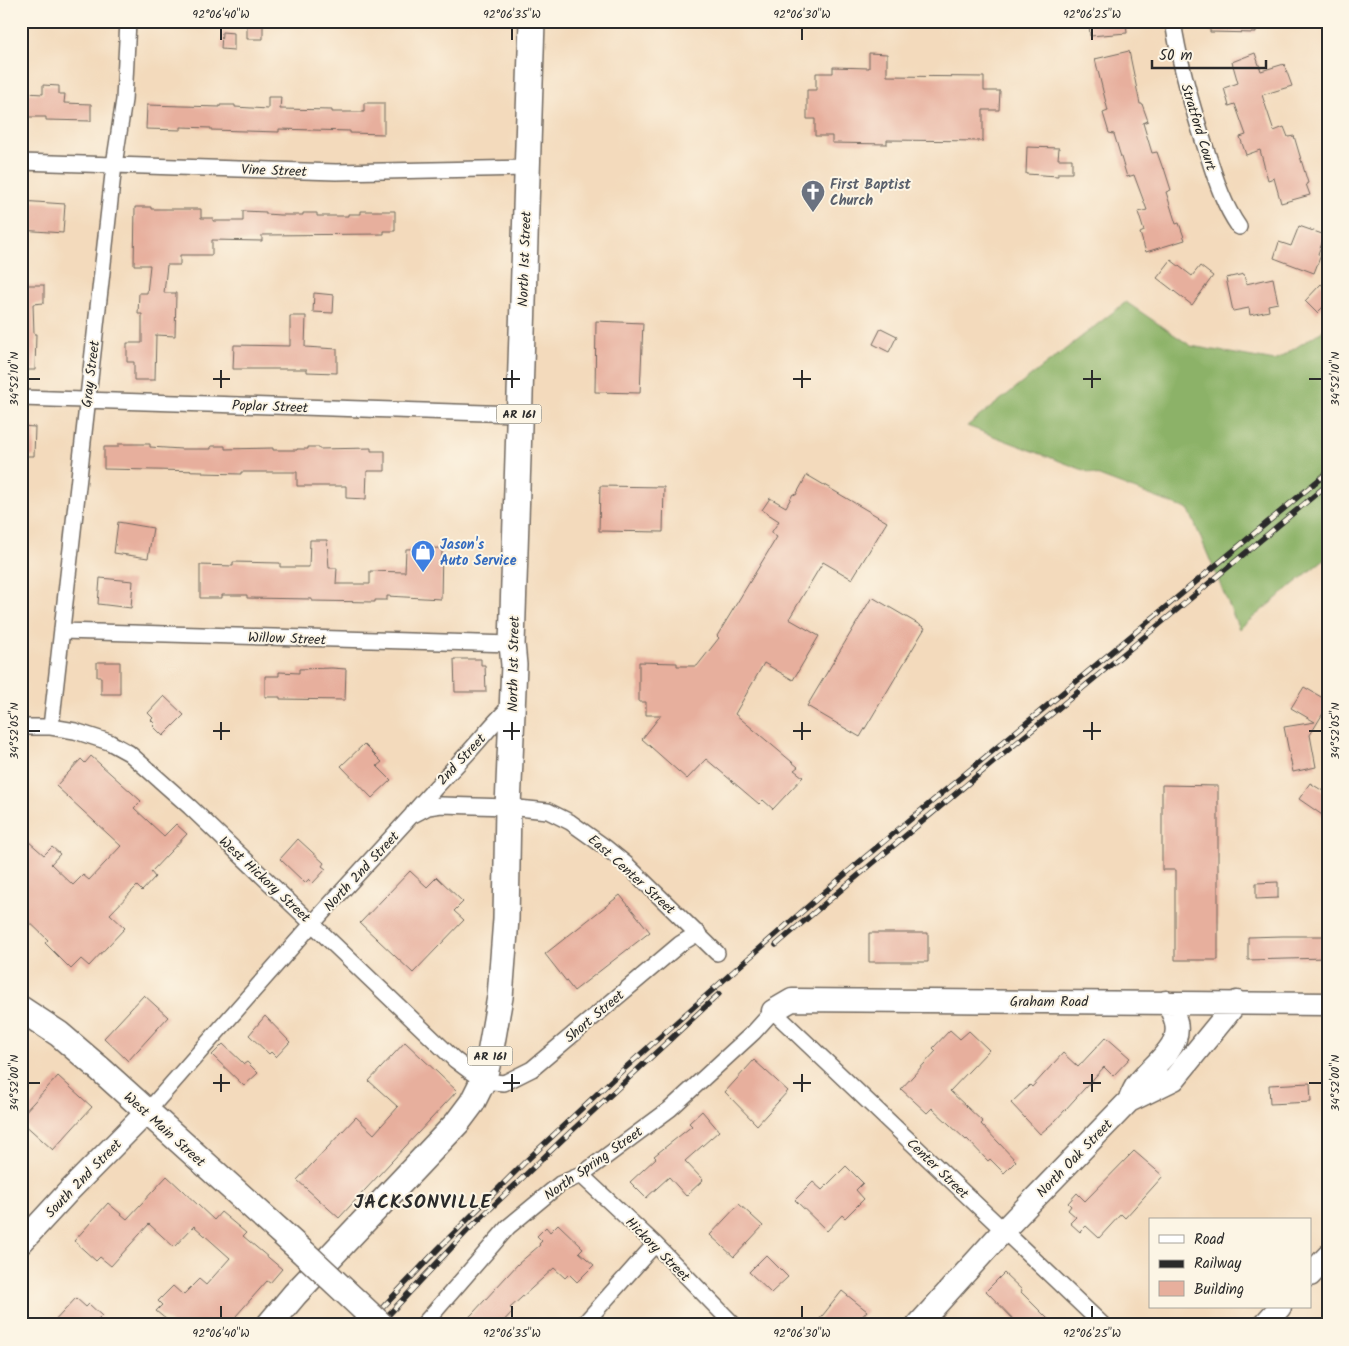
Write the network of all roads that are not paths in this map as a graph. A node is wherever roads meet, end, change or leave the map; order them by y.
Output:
1 (128, 21) edge
2 (532, 21) edge
3 (1173, 21) edge
4 (21, 162) edge
5 (114, 165) junction
6 (527, 168) junction
7 (1239, 227) dead end
8 (21, 398) edge
9 (87, 400) junction
10 (519, 414) junction
11 (62, 631) junction
12 (512, 644) junction
13 (513, 704) junction
14 (21, 727) edge
15 (51, 728) junction
16 (508, 807) junction
17 (411, 816) junction
18 (313, 924) junction
19 (698, 933) junction
20 (717, 953) dead end
21 (1166, 1002) junction
22 (1237, 1002) junction
23 (1328, 1004) edge
24 (21, 1009) edge
25 (773, 1012) junction
26 (483, 1081) junction
27 (1129, 1101) junction
28 (146, 1113) junction
29 (581, 1175) junction
30 (1004, 1230) junction
31 (21, 1243) edge
32 (655, 1244) junction
33 (1328, 1256) edge
34 (1312, 1273) edge
35 (1279, 1308) edge
36 (268, 1325) edge
37 (381, 1325) edge
38 (423, 1325) edge
39 (583, 1325) edge
40 (734, 1325) edge
41 (918, 1325) edge
42 (1103, 1325) edge
43 (1264, 1325) edge

1 - 5 street, Gray Street
2 - 6 main road, North 1st Street / AR 161
3 - 7 street, Stratford Court
4 - 5 street, Vine Street
5 - 6 street, Vine Street
5 - 9 street, Gray Street
6 - 10 main road, North 1st Street / AR 161
8 - 9 street, Poplar Street
9 - 10 street, Poplar Street
9 - 11 street, Gray Street
10 - 12 main road, North 1st Street / AR 161
11 - 12 street, Willow Street
11 - 15 street, Gray Street
12 - 13 main road, North 1st Street / AR 161
13 - 16 main road, North 1st Street / AR 161
13 - 17 street, 2nd Street
14 - 15 street, West Hickory Street
15 - 18 street, West Hickory Street
16 - 17 street, North 2nd Street
16 - 19 street, East Center Street
16 - 26 main road, North 1st Street / AR 161
17 - 18 street, North 2nd Street
18 - 26 street, West Hickory Street
18 - 28 street, North 2nd Street
19 - 20 street, East Center Street
19 - 26 street, Short Street
21 - 22 main road, Graham Road
21 - 25 main road, Graham Road
21 - 27 main road
22 - 23 main road, Graham Road
22 - 27 main road, North Oak Street
24 - 28 main road, West Main Street
25 - 29 street, North Spring Street
25 - 30 street, Center Street
26 - 36 main road, North 1st Street / AR 161
27 - 30 main road, North Oak Street
28 - 31 main road, South 2nd Street
28 - 37 main road, West Main Street, bridge
29 - 32 street, Hickory Street
29 - 38 street, North Spring Street
30 - 41 main road, North Oak Street
30 - 42 street, Center Street
32 - 39 street
32 - 40 street, Hickory Street
33 - 34 main road
35 - 43 main road

